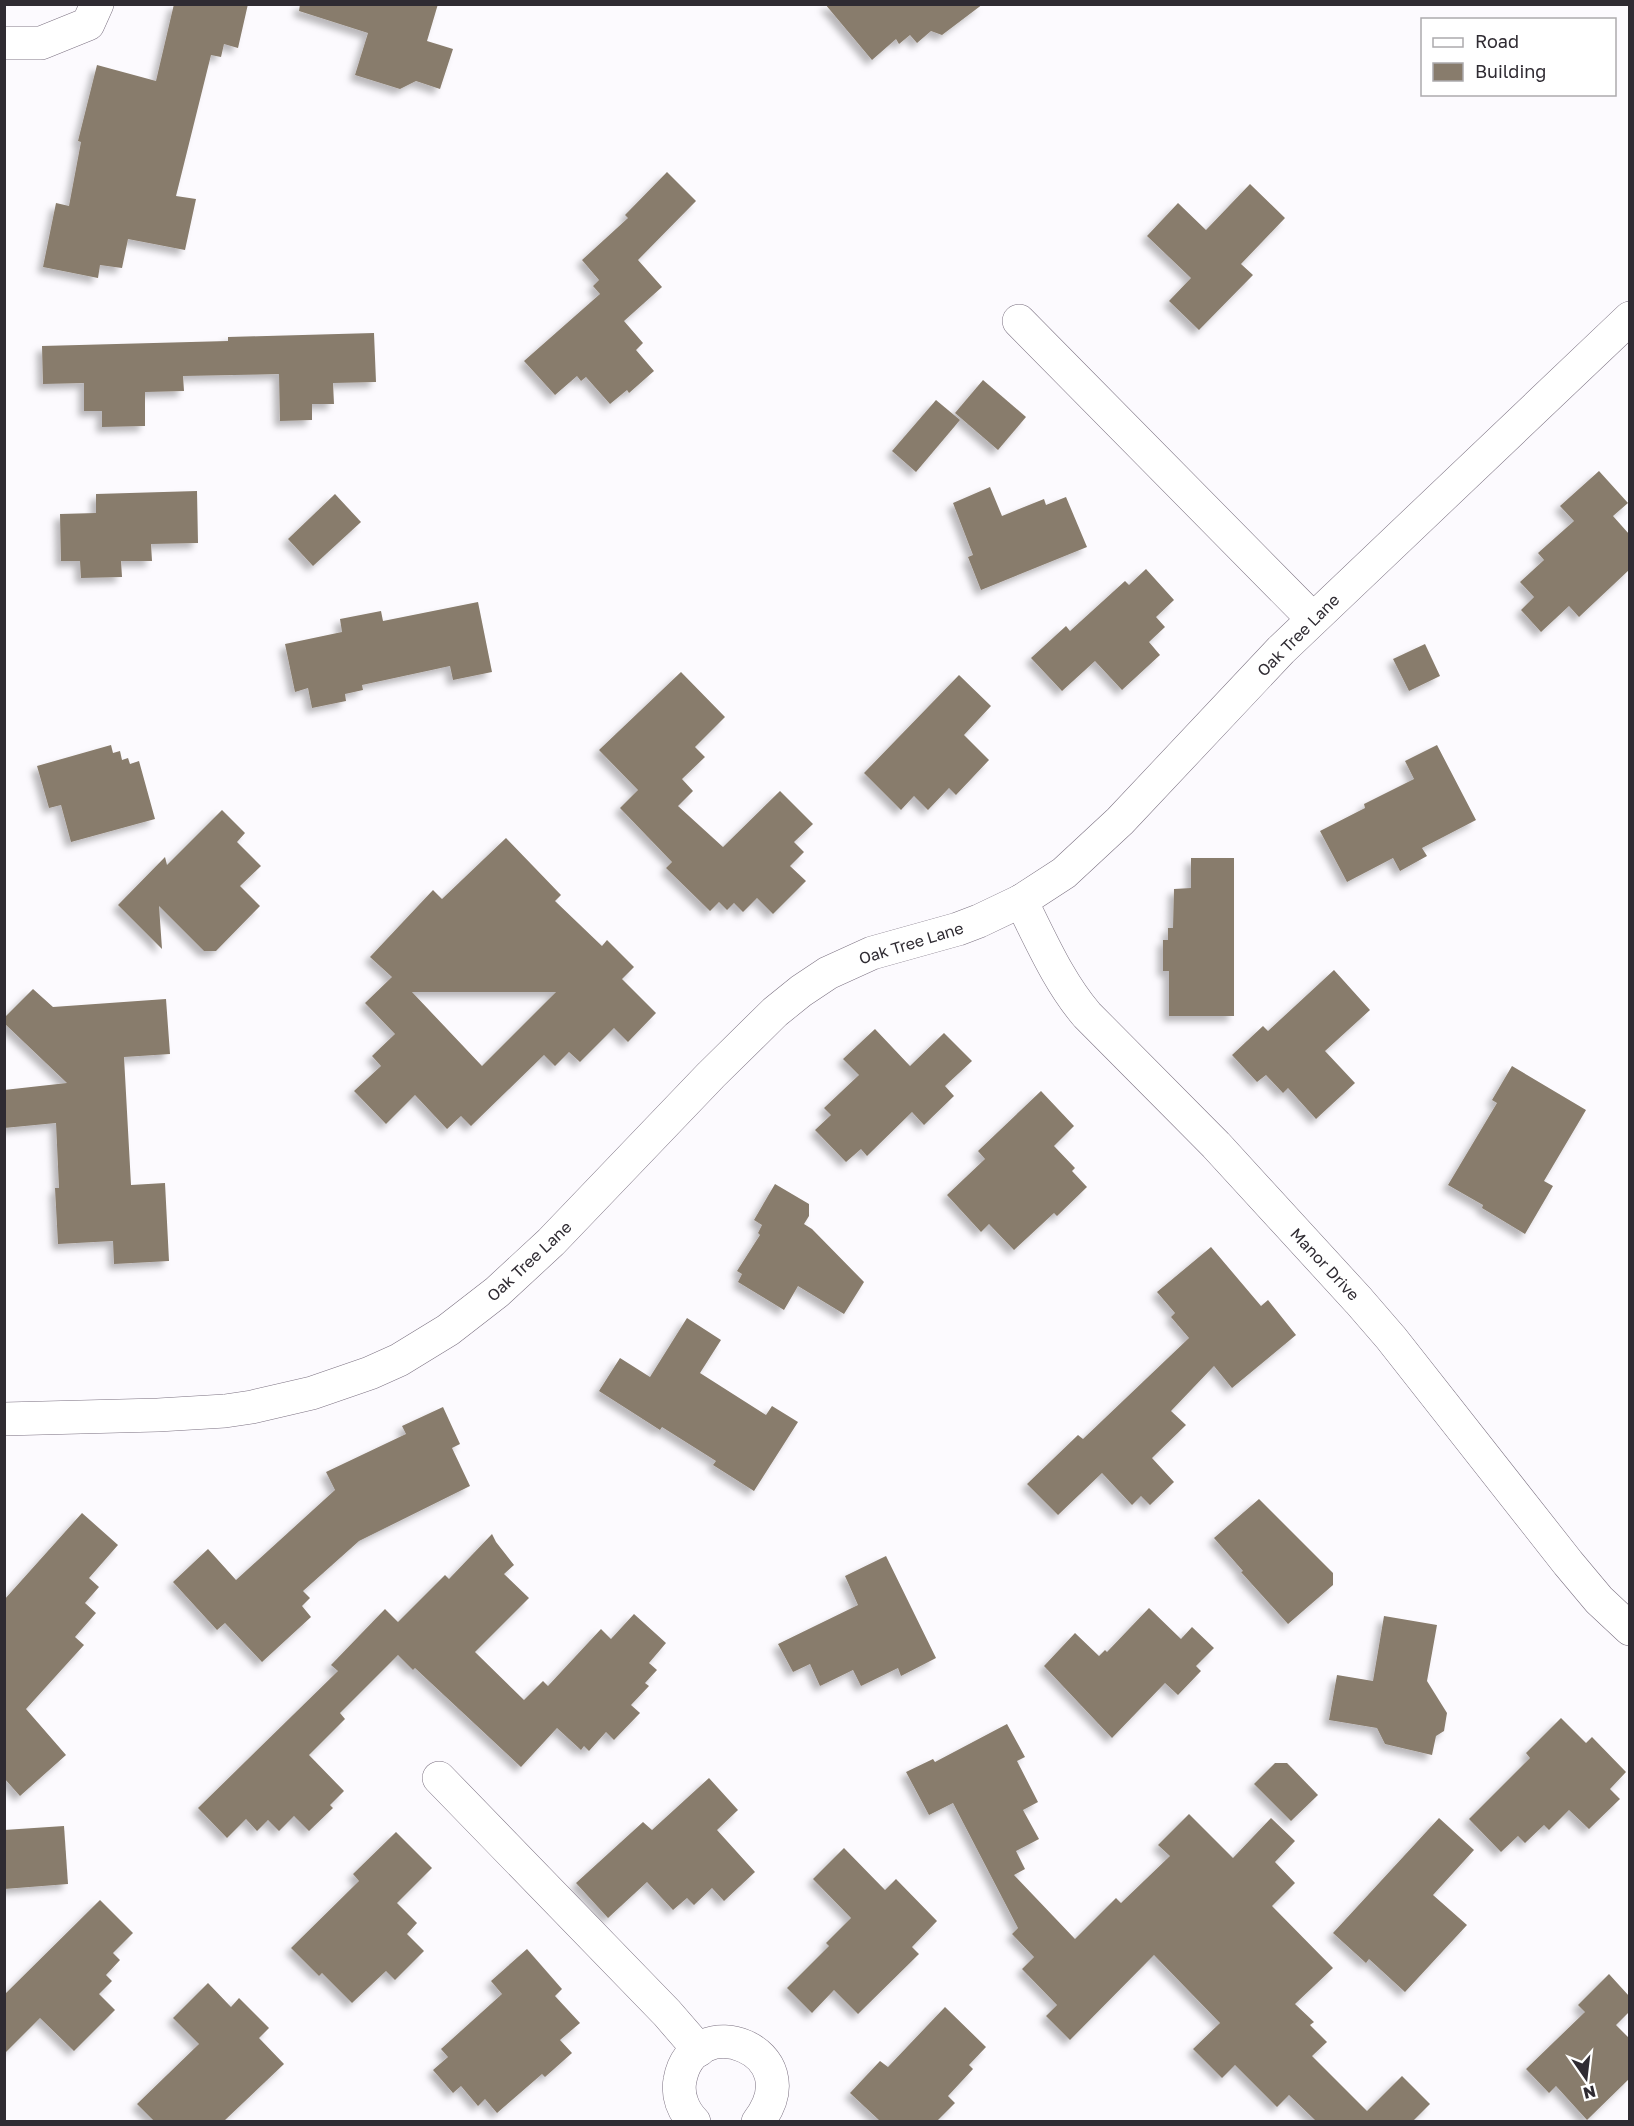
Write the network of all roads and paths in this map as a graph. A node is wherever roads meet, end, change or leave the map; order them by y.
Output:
1 (97, 4) edge
2 (4, 43) edge
3 (1629, 318) edge
4 (1019, 321) dead end
5 (1313, 620) junction
6 (1021, 901) junction
7 (4, 1419) edge
8 (1629, 1629) edge
9 (439, 1778) dead end
10 (699, 2050) junction
11 (768, 2117) edge
12 (688, 2119) edge

1 - 2 street
3 - 5 street, Oak Tree Lane
4 - 5 street
5 - 6 street, Oak Tree Lane
6 - 7 street, Oak Tree Lane
6 - 8 street, Manor Drive
9 - 10 street
10 - 11 street
10 - 12 street

